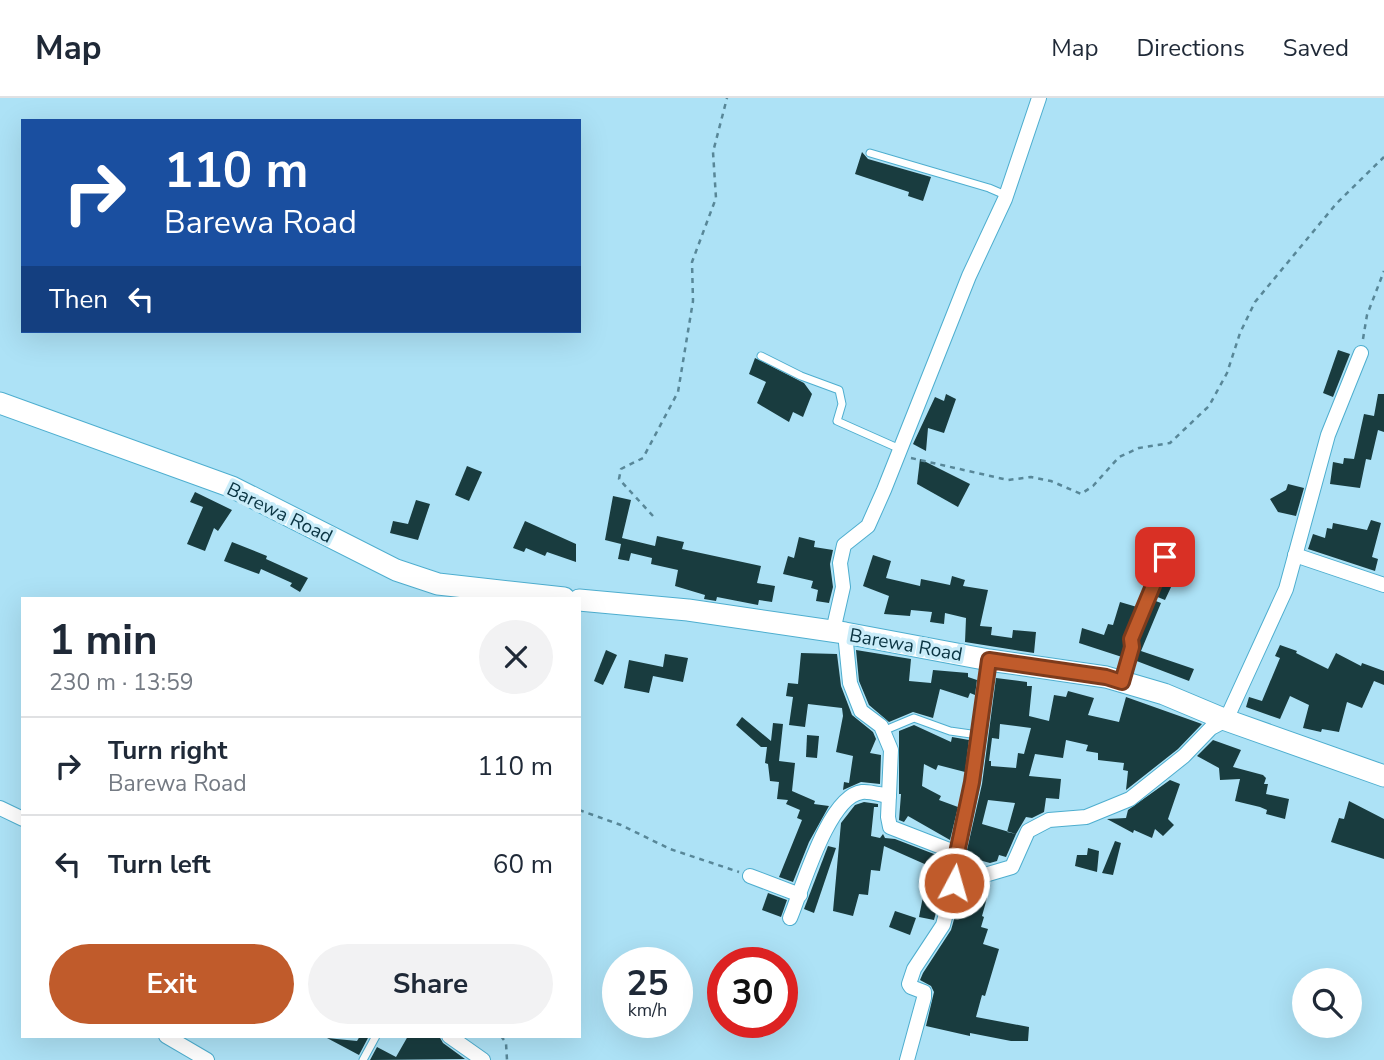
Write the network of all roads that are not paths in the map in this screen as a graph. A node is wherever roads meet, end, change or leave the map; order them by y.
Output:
1 (1039, 98) edge
2 (870, 153) dead end
3 (1005, 199) junction
4 (1361, 353) road end
5 (761, 356) dead end
6 (0, 403) edge
7 (901, 450) junction
8 (1295, 555) junction
9 (1165, 557) dead end
10 (1384, 585) edge
11 (555, 597) edge
12 (581, 600) edge
13 (839, 632) junction
14 (989, 660) junction
15 (1122, 682) junction
16 (1226, 720) junction
17 (883, 731) junction
18 (978, 735) junction
19 (1384, 776) edge
20 (889, 796) junction
21 (0, 808) edge
22 (21, 818) edge
23 (957, 853) junction
24 (955, 873) junction
25 (750, 876) road end
26 (800, 895) junction
27 (790, 918) dead end
28 (169, 1038) edge
29 (375, 1038) edge
30 (452, 1038) edge
31 (478, 1058) edge
32 (207, 1060) edge
33 (363, 1060) edge
34 (908, 1060) edge

1 - 3 street
2 - 3 lane
3 - 7 street
4 - 8 street
5 - 7 lane
6 - 11 main road, Barewa Road
7 - 13 street
8 - 10 street
8 - 16 street
9 - 15 lane
12 - 13 main road, Barewa Road
13 - 14 main road, Barewa Road
13 - 17 street
14 - 15 main road, Barewa Road
14 - 18 street
15 - 16 main road, Barewa Road
16 - 19 main road, Barewa Road
16 - 24 street
17 - 18 lane
17 - 20 street
18 - 23 street
20 - 23 street
20 - 26 street
21 - 22 street
23 - 24 street
24 - 34 street
25 - 26 street
26 - 27 street
28 - 32 street
29 - 33 lane
30 - 31 street

